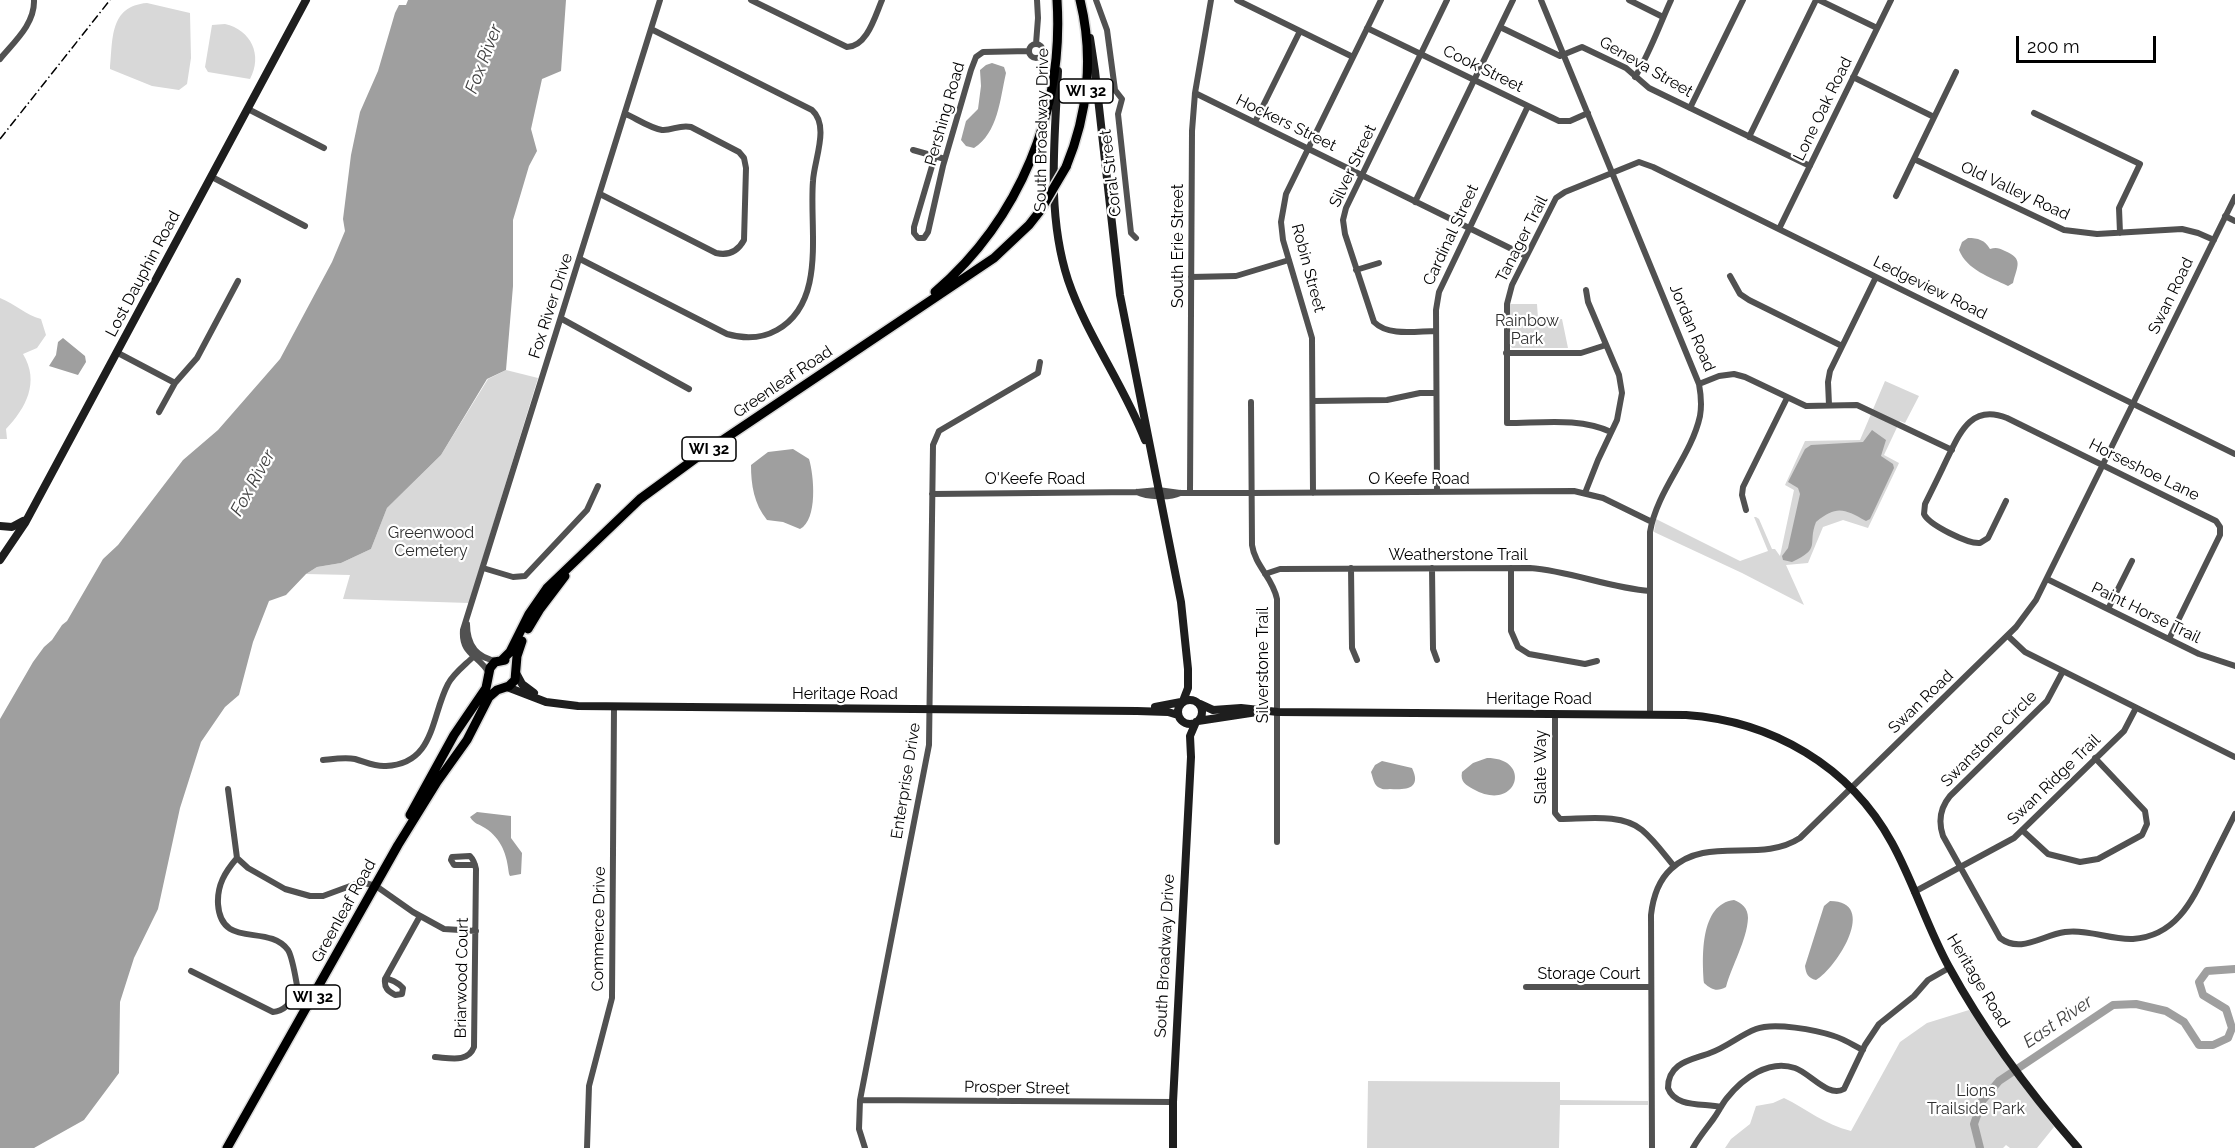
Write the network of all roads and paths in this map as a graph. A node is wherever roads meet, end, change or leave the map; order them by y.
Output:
1 (34, 0) edge
2 (300, 0) edge
3 (306, 0) edge
4 (660, 0) edge
5 (751, 0) edge
6 (882, 0) edge
7 (1037, 0) edge
8 (1057, 0) edge
9 (1080, 0) edge
10 (1096, 0) edge
11 (1211, 0) edge
12 (1237, 0) edge
13 (1381, 0) edge
14 (1447, 0) edge
15 (1514, 0) edge
16 (1541, 0) edge
17 (1629, 0) edge
18 (1671, 0) edge
19 (1743, 0) edge
20 (1817, 0) edge
21 (1891, 0) edge
22 (1083, 11) junction
23 (300, 12) junction
24 (1663, 17) junction
25 (1500, 27) junction
26 (1367, 28) junction
27 (1877, 28) junction
28 (651, 29) junction
29 (1299, 31) junction
30 (1058, 43) junction
31 (1036, 44) junction
32 (1029, 51) junction
33 (1421, 54) junction
34 (1564, 55) junction
35 (1353, 57) junction
36 (0, 59) edge
37 (1956, 72) dead end
38 (1853, 77) junction
39 (1635, 78) junction
40 (1474, 80) junction
41 (1195, 93) junction
42 (1528, 106) junction
43 (1690, 108) junction
44 (248, 109) junction
45 (1588, 113) junction
46 (2034, 113) dead end
47 (626, 114) junction
48 (1934, 117) junction
49 (1255, 122) junction
50 (1749, 137) junction
51 (324, 148) dead end
52 (1308, 149) junction
53 (913, 150) dead end
54 (935, 156) junction
55 (945, 159) junction
56 (1914, 159) junction
57 (1809, 166) junction
58 (1612, 173) junction
59 (1362, 175) junction
60 (212, 177) junction
61 (600, 194) junction
62 (1896, 196) dead end
63 (2235, 197) edge
64 (1415, 202) junction
65 (2225, 216) junction
66 (2235, 221) edge
67 (305, 226) dead end
68 (1468, 228) junction
69 (1779, 230) junction
70 (2120, 233) junction
71 (1136, 238) dead end
72 (2214, 240) junction
73 (1526, 256) junction
74 (580, 259) junction
75 (1289, 260) junction
76 (1379, 263) dead end
77 (1356, 270) junction
78 (1730, 276) dead end
79 (1191, 277) junction
80 (1876, 277) junction
81 (238, 280) dead end
82 (1586, 290) dead end
83 (918, 308) junction
84 (562, 319) junction
85 (1436, 331) junction
86 (1606, 345) junction
87 (1842, 346) junction
88 (118, 353) junction
89 (1506, 353) junction
90 (1040, 362) dead end
91 (175, 383) junction
92 (1699, 384) junction
93 (689, 389) dead end
94 (1436, 393) junction
95 (1787, 398) junction
96 (1313, 401) junction
97 (1251, 402) dead end
98 (2133, 403) junction
99 (1829, 405) junction
100 (159, 412) dead end
101 (1611, 432) junction
102 (1952, 450) junction
103 (2235, 454) edge
104 (1151, 456) junction
105 (2103, 465) junction
106 (598, 486) dead end
107 (1437, 492) junction
108 (1159, 493) junction
109 (1180, 493) joint
110 (1190, 493) junction
111 (1252, 493) junction
112 (1313, 493) junction
113 (1586, 493) junction
114 (932, 494) junction
115 (2006, 501) dead end
116 (1746, 510) dead end
117 (28, 517) junction
118 (1652, 522) junction
119 (0, 528) edge
120 (14, 539) junction
121 (585, 551) junction
122 (0, 560) edge
123 (2132, 561) dead end
124 (483, 568) junction
125 (1351, 568) junction
126 (1432, 568) junction
127 (1511, 568) junction
128 (1265, 574) junction
129 (2047, 579) junction
130 (1650, 591) junction
131 (2108, 609) junction
132 (466, 621) junction
133 (2008, 636) junction
134 (2169, 639) junction
135 (473, 657) junction
136 (1357, 660) dead end
137 (1437, 660) dead end
138 (499, 661) junction
139 (1597, 661) dead end
140 (2235, 666) edge
141 (1188, 669) junction
142 (516, 671) junction
143 (2063, 671) junction
144 (489, 675) junction
145 (504, 687) junction
146 (1182, 702) junction
147 (553, 703) junction
148 (1199, 703) junction
149 (614, 707) junction
150 (2136, 708) junction
151 (930, 709) junction
152 (1137, 711) junction
153 (1260, 711) junction
154 (1278, 712) junction
155 (1555, 714) junction
156 (1650, 715) junction
157 (1179, 717) junction
158 (1197, 722) junction
159 (2235, 757) edge
160 (2095, 758) junction
161 (323, 760) dead end
162 (1189, 766) junction
163 (1852, 788) junction
164 (228, 789) dead end
165 (2235, 814) edge
166 (2022, 830) junction
167 (1277, 842) dead end
168 (398, 845) junction
169 (237, 858) junction
170 (475, 865) dead end
171 (1674, 866) junction
172 (1960, 868) junction
173 (376, 886) junction
174 (1914, 892) junction
175 (420, 916) junction
176 (476, 931) junction
177 (1949, 968) junction
178 (191, 971) dead end
179 (385, 979) dead end
180 (1526, 987) dead end
181 (1652, 987) junction
182 (298, 991) junction
183 (312, 997) junction
184 (1863, 1050) junction
185 (435, 1057) dead end
186 (860, 1100) junction
187 (1173, 1102) junction
188 (1721, 1107) junction
189 (227, 1148) edge
190 (587, 1148) edge
191 (865, 1148) edge
192 (1173, 1148) edge
193 (1652, 1148) edge
194 (1693, 1148) edge
195 (2078, 1148) edge

1 - 36 street
2 - 23 street
3 - 23 main road, Lost Dauphin Road
4 - 28 street, Fox River Drive
5 - 6 street
7 - 31 street
8 - 30 main road, South Broadway Drive / WI 32
9 - 22 main road, WI 32
10 - 71 street, Coral Street
11 - 41 street, South Erie Street
12 - 29 street
13 - 26 street, Robin Street
14 - 33 street, Silver Street
15 - 25 street
16 - 34 street, Jordan Road
17 - 24 street
18 - 24 street
19 - 43 street
20 - 27 street
20 - 50 street
21 - 27 street, Lone Oak Road
22 - 83 main road, WI 32, bridge
22 - 104 main road, South Broadway Drive
23 - 44 main road, Lost Dauphin Road
24 - 39 street
25 - 34 street, Geneva Street
25 - 40 street
26 - 33 street, Cook Street
26 - 35 street, Robin Street
27 - 38 street, Lone Oak Road
28 - 47 street, Fox River Drive
28 - 74 street
29 - 35 street
29 - 49 street
30 - 83 main road, WI 32
30 - 104 main road, South Broadway Drive
31 - 32 street
31 - 32 street
32 - 55 street, Pershing Road
33 - 40 street, Cook Street
33 - 59 street, Silver Street
34 - 39 street, Geneva Street
34 - 45 street, Jordan Road
35 - 52 street, Robin Street
37 - 48 street
38 - 48 street
38 - 57 street, Lone Oak Road
39 - 43 street, Geneva Street
40 - 42 street, Cook Street
40 - 64 street
41 - 49 street, Hockers Street
41 - 79 street, South Erie Street
42 - 45 street, Cook Street
42 - 68 street, Cardinal Street
43 - 50 street, Geneva Street
44 - 51 street
44 - 60 main road, Lost Dauphin Road
45 - 58 street, Jordan Road
46 - 70 street
47 - 61 street, Fox River Drive
47 - 61 street
48 - 56 street
49 - 52 street, Hockers Street
50 - 57 street, Geneva Street
52 - 59 street, Hockers Street
52 - 75 street, Robin Street
53 - 54 street
54 - 55 street
54 - 55 street, Pershing Road
56 - 62 street
56 - 70 street, Old Valley Road
57 - 69 street, Lone Oak Road
58 - 69 street, Ledgeview Road
58 - 73 street, Tanager Trail
58 - 92 street, Jordan Road
59 - 64 street, Hockers Street
59 - 77 street, Silver Street
60 - 67 street
60 - 88 main road, Lost Dauphin Road
61 - 74 street, Fox River Drive
63 - 65 street, Swan Road
64 - 68 street, Hockers Street
65 - 66 street
65 - 72 street, Swan Road
68 - 73 street, Hockers Street
68 - 85 street, Cardinal Street
69 - 80 street, Ledgeview Road
70 - 72 street, Old Valley Road
72 - 98 street, Swan Road
73 - 89 street, Tanager Trail
74 - 84 street, Fox River Drive
75 - 79 street
75 - 96 street, Robin Street
76 - 77 street
77 - 85 street, Silver Street
78 - 87 street
79 - 110 street, South Erie Street
80 - 87 street
80 - 98 street, Ledgeview Road
81 - 91 street
82 - 86 street
83 - 121 main road, Greenleaf Road / WI 32
84 - 93 street
84 - 124 street, Fox River Drive
85 - 94 street, Cardinal Street
86 - 89 street
86 - 101 street
87 - 99 street
88 - 91 street
88 - 117 main road, Lost Dauphin Road
89 - 101 street, Tanager Trail
90 - 114 street, Enterprise Drive
91 - 100 street
92 - 95 street
92 - 118 street, Jordan Road
94 - 96 street
94 - 107 street, Cardinal Street
95 - 99 street
95 - 116 street
96 - 112 street, Robin Street
97 - 111 street, Silverstone Trail
98 - 103 street, Ledgeview Road
98 - 105 street, Swan Road
99 - 102 street
101 - 113 street
102 - 105 street, Horseshoe Lane
102 - 115 street, Horseshoe Lane
104 - 108 main road, South Broadway Drive
105 - 129 street, Swan Road
105 - 134 street, Horseshoe Lane
106 - 124 street
107 - 112 street, O Keefe Road
107 - 113 street, O Keefe Road
108 - 109 street, O'Keefe Road
108 - 114 street, O'Keefe Road
108 - 141 main road, South Broadway Drive
109 - 110 street, O Keefe Road
110 - 111 street, O Keefe Road
111 - 112 street, O Keefe Road
111 - 128 street, Silverstone Trail
113 - 118 street, O Keefe Road
114 - 151 street, Enterprise Drive
117 - 119 main road
117 - 120 main road, Lost Dauphin Road
118 - 130 street, Jordan Road
119 - 120 main road
120 - 122 main road, Lost Dauphin Road
121 - 138 main road, Greenleaf Road / WI 32
121 - 142 main road, Greenleaf Road / WI 32
123 - 131 street
124 - 132 street, Fox River Drive
125 - 126 street, Weatherstone Trail
125 - 128 street, Weatherstone Trail
125 - 136 street
126 - 127 street, Weatherstone Trail
126 - 137 street
127 - 130 street, Weatherstone Trail
127 - 139 street
128 - 154 street, Silverstone Trail
129 - 131 street, Paint Horse Trail
129 - 133 street, Swan Road
130 - 156 street, Jordan Road
131 - 134 street, Paint Horse Trail
132 - 135 street, Fox River Drive
132 - 138 street
133 - 143 street
133 - 163 street, Swan Road
134 - 140 street, Paint Horse Trail
135 - 144 street, Fox River Drive
135 - 161 street
138 - 142 main road
138 - 144 main road, WI 32
141 - 146 main road, South Broadway Drive
141 - 148 main road, South Broadway Drive
142 - 145 main road, WI 32
142 - 147 main road, Heritage Road
143 - 150 street
143 - 172 street, Swanstone Circle
144 - 145 main road
144 - 168 main road, Greenleaf Road / WI 32
145 - 147 main road, Heritage Road
145 - 168 main road, Greenleaf Road / WI 32
146 - 148 main road
146 - 152 main road, Heritage Road
146 - 157 main road
147 - 149 main road, Heritage Road
148 - 153 main road, Heritage Road
148 - 158 main road
149 - 151 main road, Heritage Road
149 - 190 street, Commerce Drive
150 - 159 street
150 - 160 street, Swan Ridge Trail
151 - 152 main road, Heritage Road
151 - 186 street, Enterprise Drive
152 - 157 main road, Heritage Road
153 - 154 main road, Heritage Road
153 - 158 main road, Heritage Road
154 - 155 main road, Heritage Road
154 - 167 street, Silverstone Trail
155 - 156 main road, Heritage Road
155 - 171 street, Slate Way
156 - 163 main road, Heritage Road
157 - 158 main road
157 - 162 main road, South Broadway Drive
158 - 162 main road, South Broadway Drive
160 - 166 street, Swan Ridge Trail
160 - 166 street
162 - 187 main road, South Broadway Drive
163 - 171 street, Swan Road
163 - 174 main road, Heritage Road
164 - 169 street
165 - 172 street, Swanstone Circle
166 - 172 street, Swan Ridge Trail
168 - 173 main road, Greenleaf Road / WI 32
169 - 173 street
169 - 182 street
170 - 176 street, Briarwood Court
171 - 181 street, Swan Road
172 - 174 street, Swan Ridge Trail
173 - 175 street
173 - 183 main road, Greenleaf Road / WI 32
174 - 177 main road, Heritage Road
175 - 176 street
175 - 179 street
176 - 185 street, Briarwood Court
177 - 184 street
177 - 195 main road, Heritage Road
178 - 182 street
180 - 181 street, Storage Court
181 - 193 street, Swan Road
182 - 183 street
183 - 189 main road, Greenleaf Road / WI 32
184 - 188 street
184 - 188 street
186 - 187 street, Prosper Street
186 - 191 street, Enterprise Drive
187 - 192 main road, South Broadway Drive
188 - 194 street

